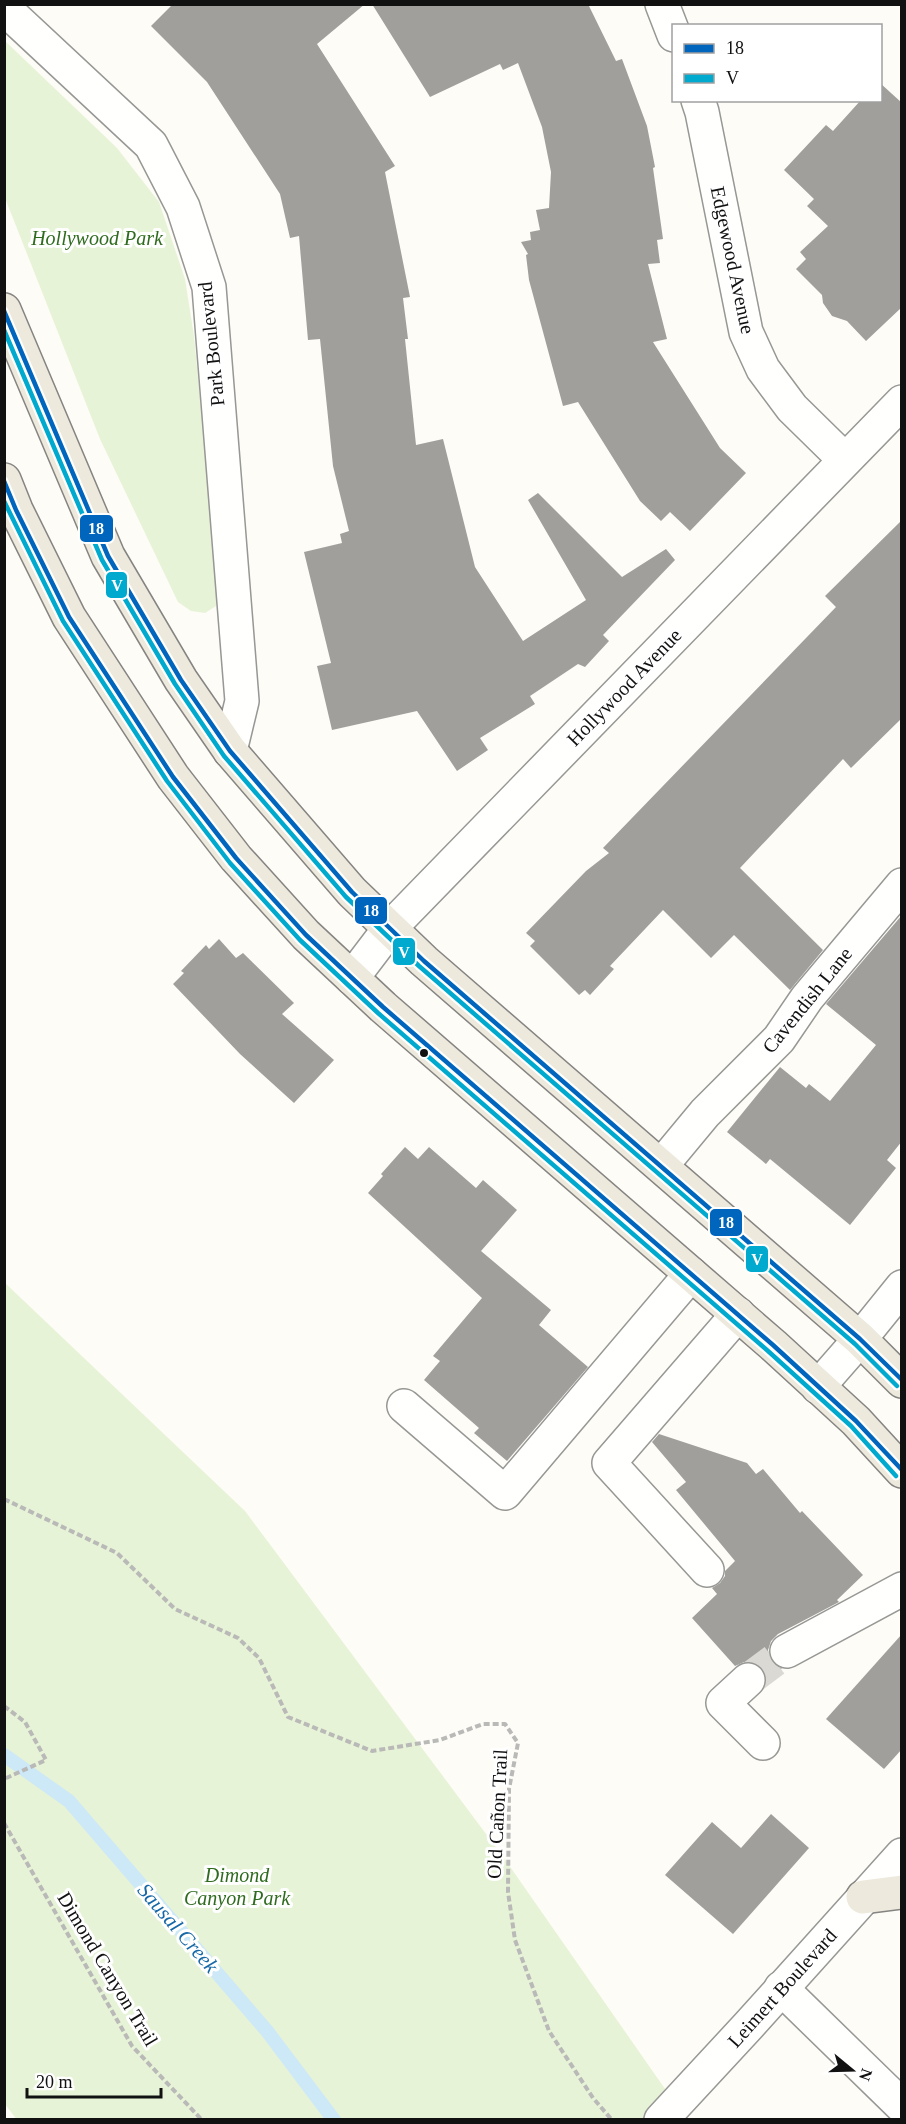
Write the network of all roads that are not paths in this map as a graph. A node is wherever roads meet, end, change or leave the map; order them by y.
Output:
1 (662, 4) edge
2 (4, 8) edge
3 (672, 30) edge
4 (699, 102) edge
5 (4, 310) edge
6 (902, 402) edge
7 (845, 459) junction
8 (4, 480) edge
9 (230, 751) junction
10 (902, 885) edge
11 (390, 928) junction
12 (352, 978) junction
13 (660, 1166) junction
14 (691, 1274) junction
15 (902, 1287) edge
16 (738, 1314) junction
17 (860, 1340) junction
18 (902, 1381) edge
19 (818, 1387) junction
20 (404, 1406) dead end
21 (902, 1471) edge
22 (707, 1570) dead end
23 (902, 1589) edge
24 (787, 1651) tunnel mouth
25 (748, 1680) tunnel mouth
26 (763, 1743) dead end
27 (902, 1855) edge
28 (902, 1892) edge
29 (862, 1897) junction
30 (782, 1988) junction
31 (902, 2106) edge
32 (661, 2120) edge

1 - 3 street
2 - 9 street, Park Boulevard
4 - 7 street, Edgewood Avenue
5 - 9 main road
6 - 7 street, Hollywood Avenue
7 - 11 street, Hollywood Avenue
8 - 12 main road
9 - 11 main road
10 - 13 street, Cavendish Lane
11 - 12 street, Hollywood Avenue
11 - 13 main road
12 - 14 main road
13 - 17 main road
14 - 16 main road
14 - 20 street
15 - 17 street
16 - 19 main road
16 - 22 street
17 - 18 main road
17 - 19 street
19 - 21 main road
23 - 24 street
25 - 26 street
27 - 29 street, Leimert Boulevard
28 - 29 main road
29 - 30 street, Leimert Boulevard
30 - 31 street
30 - 32 street, Leimert Boulevard

